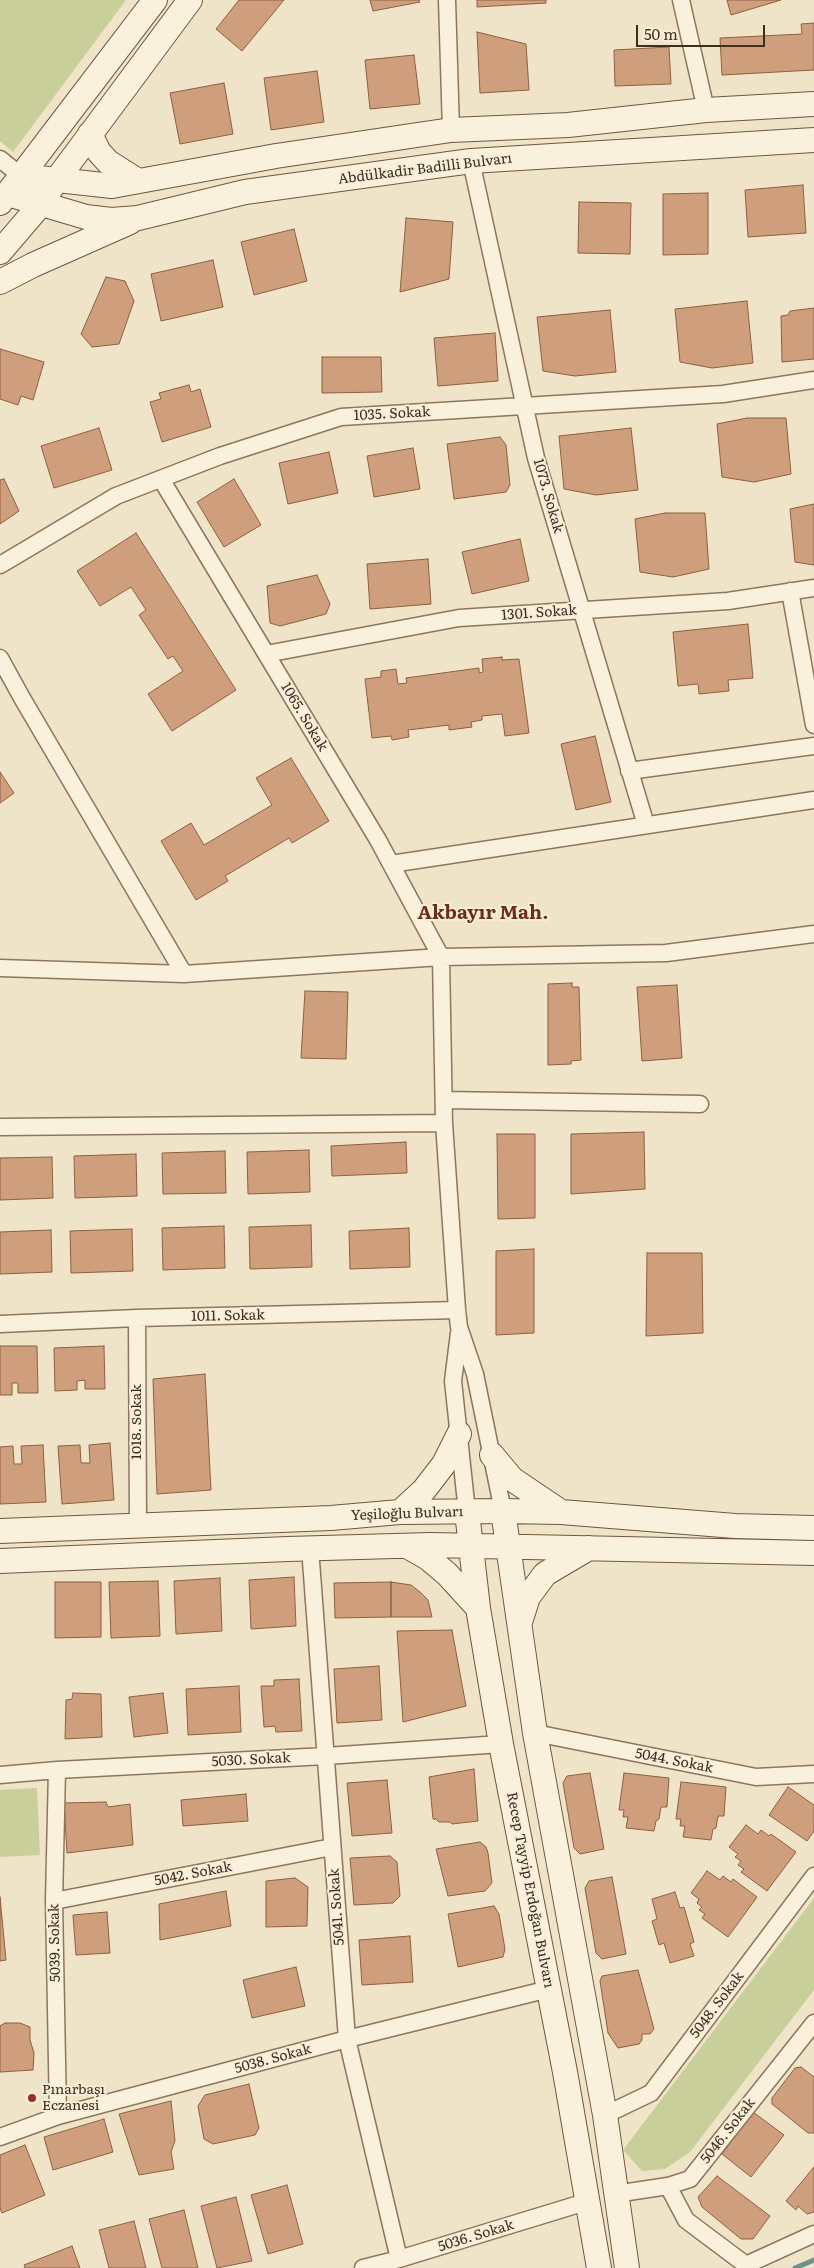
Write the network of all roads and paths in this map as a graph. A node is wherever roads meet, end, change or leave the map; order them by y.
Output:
1 (155, 0) edge
2 (190, 0) edge
3 (448, 0) edge
4 (682, 0) edge
5 (814, 104) edge
6 (706, 110) junction
7 (451, 130) junction
8 (90, 134) junction
9 (814, 140) edge
10 (0, 159) edge
11 (471, 161) junction
12 (138, 181) junction
13 (55, 182) junction
14 (10, 191) edge
15 (41, 204) junction
16 (141, 217) junction
17 (0, 252) edge
18 (0, 282) edge
19 (814, 380) edge
20 (524, 407) junction
21 (161, 479) junction
22 (0, 565) edge
23 (814, 588) edge
24 (790, 591) junction
25 (581, 610) junction
26 (266, 654) junction
27 (0, 658) edge
28 (5, 677) edge
29 (814, 725) edge
30 (814, 746) edge
31 (629, 771) junction
32 (814, 800) edge
33 (646, 825) junction
34 (391, 864) junction
35 (814, 934) edge
36 (441, 957) junction
37 (0, 968) edge
38 (184, 974) junction
39 (444, 1100) junction
40 (700, 1104) dead end
41 (444, 1123) junction
42 (0, 1127) edge
43 (457, 1310) junction
44 (137, 1318) junction
45 (0, 1324) edge
46 (459, 1327) junction
47 (459, 1434) junction
48 (492, 1455) junction
49 (503, 1511) junction
50 (400, 1512) junction
51 (467, 1512) junction
52 (561, 1512) junction
53 (138, 1526) junction
54 (814, 1528) edge
55 (0, 1531) edge
56 (407, 1546) junction
57 (470, 1546) junction
58 (507, 1546) junction
59 (310, 1548) junction
60 (589, 1548) junction
61 (814, 1553) edge
62 (0, 1561) edge
63 (478, 1608) junction
64 (519, 1626) junction
65 (536, 1733) junction
66 (501, 1744) junction
67 (326, 1756) junction
68 (58, 1770) junction
69 (814, 1774) edge
70 (0, 1775) edge
71 (332, 1847) junction
72 (814, 1876) edge
73 (54, 1901) junction
74 (549, 1989) junction
75 (814, 2023) edge
76 (347, 2040) junction
77 (605, 2115) junction
78 (58, 2116) junction
79 (0, 2136) edge
80 (668, 2186) junction
81 (615, 2194) junction
82 (589, 2201) junction
83 (814, 2234) edge
84 (399, 2260) junction
85 (364, 2268) edge
86 (599, 2268) edge
87 (627, 2268) edge

1 - 14 main road
2 - 8 main road
3 - 7 street
4 - 6 street
5 - 6 main road
6 - 7 main road
7 - 12 main road
8 - 12 main road
8 - 13 main road
9 - 11 main road, Abdülkadir Badilli Bulvarı
10 - 14 street
11 - 16 main road, Abdülkadir Badilli Bulvarı
11 - 20 street, 1073. Sokak
12 - 13 main road
13 - 14 main road
13 - 15 main road
14 - 15 main road, Abdülkadir Badilli Bulvarı
15 - 16 main road, Abdülkadir Badilli Bulvarı
15 - 17 main road
16 - 18 main road
19 - 20 street, 1035. Sokak
20 - 21 street, 1035. Sokak
20 - 25 street, 1073. Sokak
21 - 22 street, 1035. Sokak
21 - 26 street, 1065. Sokak
23 - 24 street, 1301. Sokak
24 - 25 street, 1301. Sokak
24 - 29 street
25 - 26 street, 1301. Sokak
25 - 31 street, 1073. Sokak
26 - 34 street, 1065. Sokak
27 - 28 street
28 - 38 street
30 - 31 street
31 - 33 street, 1073. Sokak
32 - 33 street
33 - 34 street
34 - 36 street, 1065. Sokak
35 - 36 street
36 - 38 street
36 - 39 street
37 - 38 street
39 - 40 street
39 - 41 street
41 - 42 street
41 - 43 street
43 - 44 street, 1011. Sokak
43 - 46 street
44 - 45 street, 1011. Sokak
44 - 53 street, 1018. Sokak
46 - 47 street
46 - 48 street
47 - 50 main road
47 - 51 street
48 - 49 street
48 - 52 main road
49 - 51 main road, Yeşiloğlu Bulvarı
49 - 52 main road, Yeşiloğlu Bulvarı
49 - 58 main road
50 - 51 main road, Yeşiloğlu Bulvarı
50 - 53 main road, Yeşiloğlu Bulvarı
51 - 57 main road, Recep Tayyip Erdoğan Bulvarı
52 - 54 main road, Yeşiloğlu Bulvarı
53 - 55 main road, Yeşiloğlu Bulvarı
56 - 57 main road
56 - 59 main road
56 - 63 main road
57 - 58 main road
57 - 63 main road, Recep Tayyip Erdoğan Bulvarı
58 - 60 main road
58 - 64 main road
59 - 62 main road
59 - 67 street, 5041. Sokak
60 - 61 main road
60 - 64 main road
63 - 66 main road, Recep Tayyip Erdoğan Bulvarı
64 - 65 main road
65 - 69 street, 5044. Sokak
65 - 77 main road
66 - 67 street, 5030. Sokak
66 - 74 main road, Recep Tayyip Erdoğan Bulvarı
67 - 68 street, 5030. Sokak
67 - 71 street, 5041. Sokak
68 - 70 street, 5030. Sokak
68 - 73 street, 5039. Sokak
71 - 73 street, 5042. Sokak
71 - 76 street, 5041. Sokak
72 - 77 street, 5048. Sokak
73 - 78 street, 5039. Sokak
74 - 76 street, 5038. Sokak
74 - 82 main road, Recep Tayyip Erdoğan Bulvarı
75 - 80 street, 5046. Sokak
76 - 78 street, 5038. Sokak
76 - 84 street, 5041. Sokak
77 - 81 main road
78 - 79 street, 5038. Sokak
80 - 81 street, 5046. Sokak
80 - 83 street
81 - 87 main road
82 - 84 street, 5036. Sokak
82 - 86 main road, Recep Tayyip Erdoğan Bulvarı
84 - 85 street, 5036. Sokak

